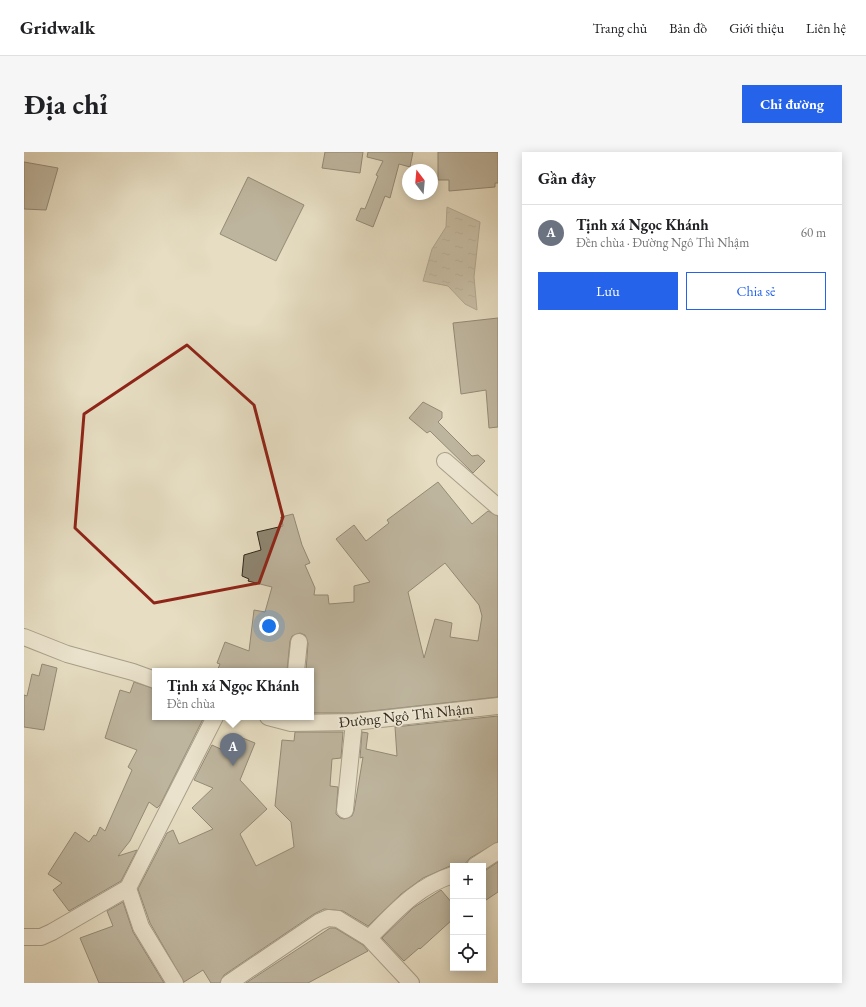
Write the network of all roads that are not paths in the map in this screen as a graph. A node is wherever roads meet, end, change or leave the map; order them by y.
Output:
1 (445, 461) dead end
2 (498, 507) edge
3 (24, 637) edge
4 (299, 642) dead end
5 (296, 668) edge
6 (152, 679) edge
7 (498, 706) edge
8 (213, 720) edge
9 (291, 720) edge
10 (354, 722) junction
11 (345, 810) dead end
12 (498, 851) edge
13 (480, 863) edge
14 (450, 876) edge
15 (128, 888) junction
16 (24, 937) edge
17 (369, 938) junction
18 (175, 983) edge
19 (229, 983) edge
20 (411, 983) edge

1 - 2 street
3 - 6 street
4 - 5 street
7 - 10 street, Đường Ngô Thì Nhậm
8 - 15 street
9 - 10 street, Đường Ngô Thì Nhậm
10 - 11 street
12 - 13 street
14 - 17 street
15 - 16 street
15 - 18 street
17 - 19 street
17 - 20 street

